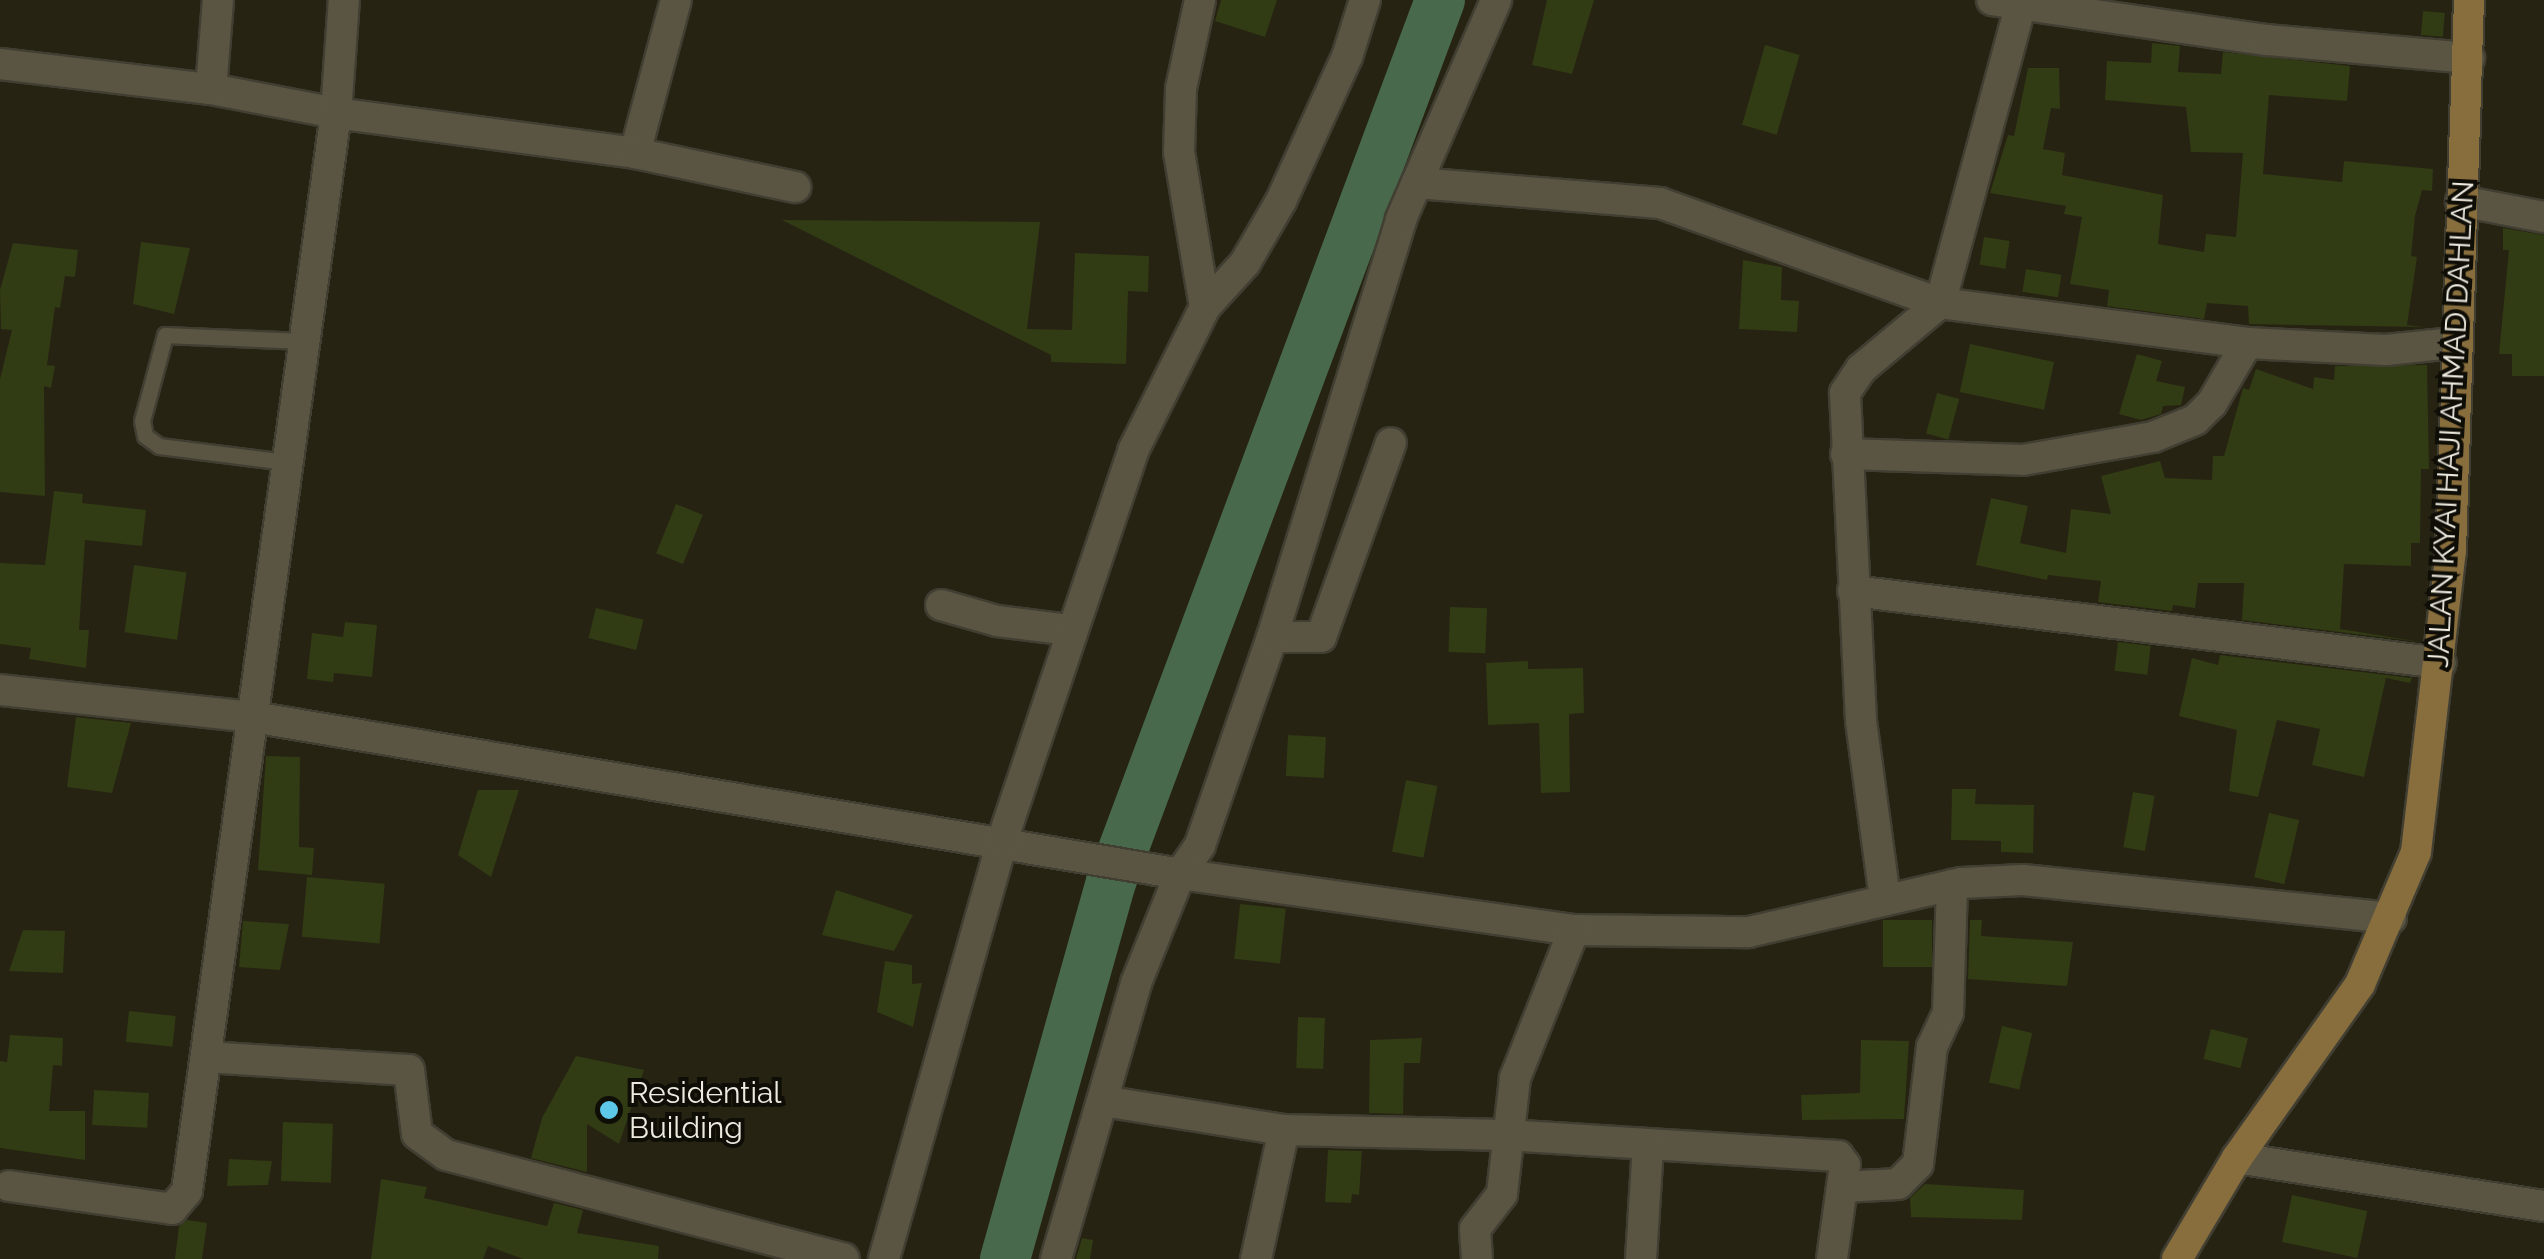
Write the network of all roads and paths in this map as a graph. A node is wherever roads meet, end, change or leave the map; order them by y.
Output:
1 (218, 0) edge
2 (344, 0) edge
3 (676, 0) edge
4 (1200, 0) edge
5 (1365, 0) edge
6 (1496, 0) edge
7 (2469, 0) edge
8 (2012, 3) edge
9 (2469, 58) junction
10 (0, 64) edge
11 (211, 88) junction
12 (336, 113) junction
13 (634, 153) junction
14 (1417, 184) junction
15 (794, 187) dead end
16 (2461, 201) junction
17 (2544, 217) edge
18 (1940, 303) junction
19 (1206, 307) junction
20 (303, 341) junction
21 (2247, 343) junction
22 (2453, 343) junction
23 (1391, 443) dead end
24 (1846, 454) junction
25 (286, 462) junction
26 (1853, 592) junction
27 (942, 605) dead end
28 (1070, 630) junction
29 (1272, 636) junction
30 (2441, 664) junction
31 (0, 690) edge
32 (252, 716) junction
33 (1002, 841) junction
34 (1171, 871) junction
35 (1952, 885) junction
36 (1886, 899) junction
37 (2391, 918) junction
38 (1574, 930) junction
39 (206, 1058) junction
40 (1103, 1101) junction
41 (1284, 1130) junction
42 (1506, 1135) junction
43 (1648, 1144) junction
44 (2237, 1158) junction
45 (9, 1186) dead end
46 (1843, 1187) junction
47 (2544, 1206) edge
48 (844, 1259) edge
49 (884, 1259) edge
50 (1056, 1259) edge
51 (1256, 1259) edge
52 (1478, 1259) edge
53 (1641, 1259) edge
54 (1832, 1259) edge
55 (2177, 1259) edge

1 - 11 street
2 - 12 street
3 - 13 street
4 - 19 street
5 - 19 street
6 - 14 street
7 - 9 street, JALAN KYAI HAJI AHMAD DAHLAN
8 - 9 street
8 - 18 street
9 - 16 street, JALAN KYAI HAJI AHMAD DAHLAN
10 - 11 street
11 - 12 street
12 - 13 street
12 - 20 street
13 - 15 street
14 - 18 street
14 - 29 street
16 - 17 street
16 - 22 street, JALAN KYAI HAJI AHMAD DAHLAN
18 - 21 street
18 - 24 street
19 - 28 street
20 - 25 street
20 - 25 lane
21 - 22 street
21 - 24 street
22 - 30 street, JALAN KYAI HAJI AHMAD DAHLAN
23 - 29 street
24 - 26 street
25 - 32 street
26 - 30 street
26 - 36 street
27 - 28 street
28 - 33 street
29 - 34 street
30 - 37 street, JALAN KYAI HAJI AHMAD DAHLAN
31 - 32 street
32 - 33 street
32 - 39 street
33 - 34 street
33 - 49 street
34 - 38 street
34 - 40 street
35 - 36 street
35 - 37 street
35 - 46 street
36 - 38 street
37 - 44 street, JALAN KYAI HAJI AHMAD DAHLAN
38 - 42 street
39 - 45 street
39 - 48 street
40 - 41 street
40 - 50 street
41 - 42 street
41 - 51 street
42 - 43 street
42 - 52 street
43 - 46 street
43 - 53 street
44 - 47 street
44 - 55 street, JALAN KYAI HAJI AHMAD DAHLAN
46 - 54 street

